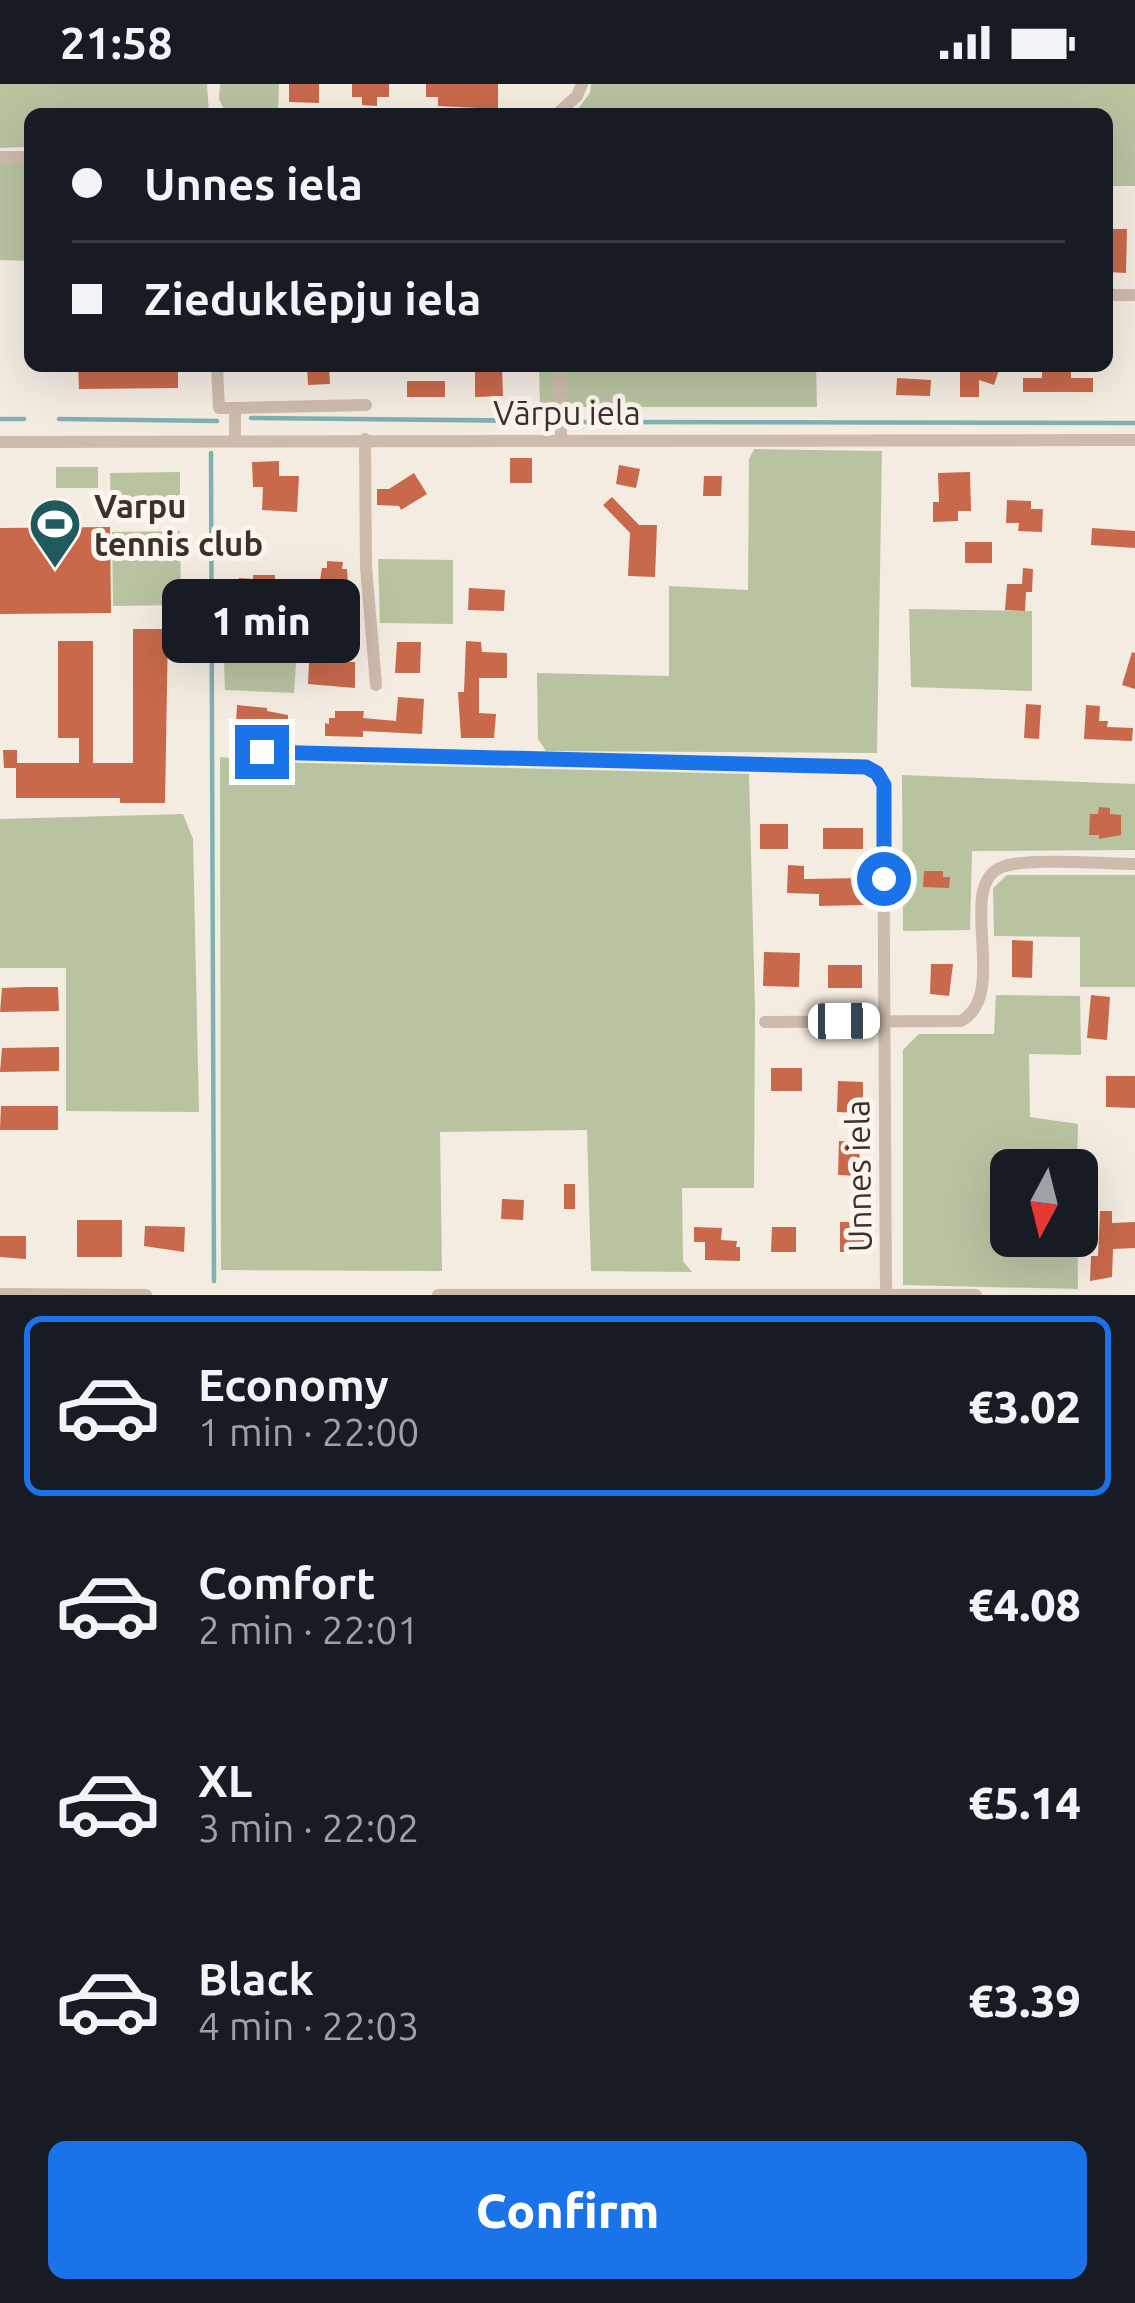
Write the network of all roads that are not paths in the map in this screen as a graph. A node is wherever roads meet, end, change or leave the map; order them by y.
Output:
1 (582, 84) edge
2 (564, 108) edge
3 (218, 372) edge
4 (560, 372) edge
5 (366, 405) dead end
6 (235, 407) junction
7 (561, 438) junction
8 (365, 439) junction
9 (235, 440) junction
10 (1135, 440) edge
11 (0, 442) edge
12 (376, 685) dead end
13 (262, 752) dead end
14 (1135, 864) edge
15 (884, 1020) junction
16 (764, 1022) dead end
17 (886, 1293) edge
18 (0, 1294) edge
19 (146, 1295) edge
20 (438, 1295) edge
21 (976, 1295) edge

1 - 2 street
3 - 6 street
4 - 7 street
5 - 6 street
6 - 9 street
7 - 8 street, Vārpu iela
7 - 10 street, Vārpu iela
8 - 9 street, Vārpu iela
8 - 12 street
9 - 11 street, Vārpu iela
13 - 15 street, Unnes iela
14 - 15 street
15 - 16 street
15 - 17 street, Unnes iela
17 - 20 street
17 - 21 street
18 - 19 street

